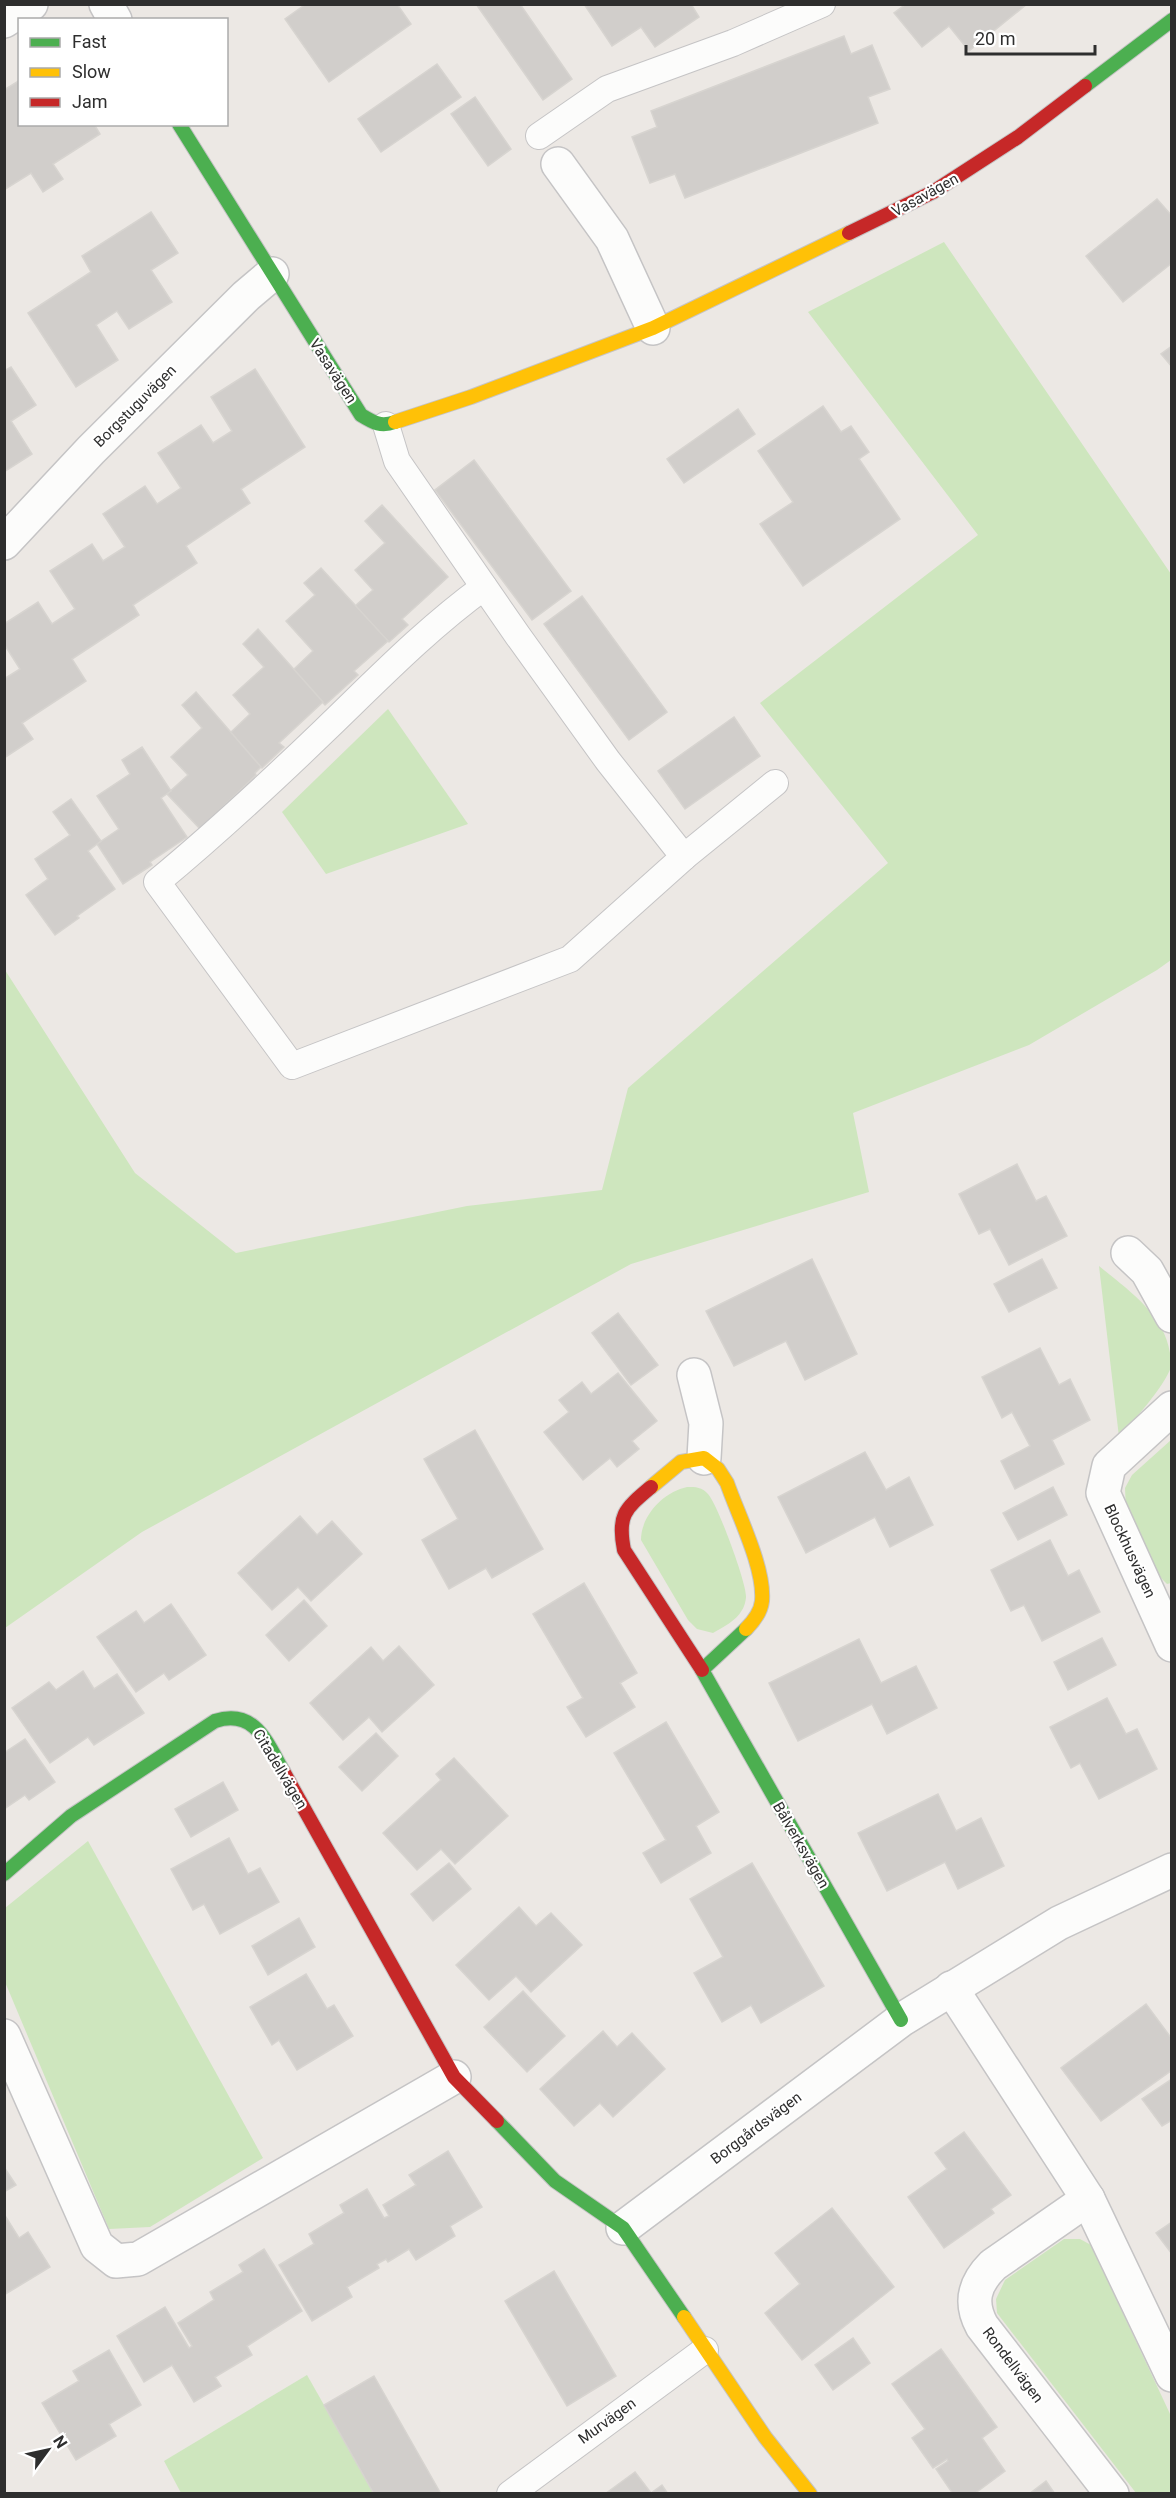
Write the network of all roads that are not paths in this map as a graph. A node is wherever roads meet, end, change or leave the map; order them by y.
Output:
1 (31, 4) edge
2 (106, 4) edge
3 (822, 4) edge
4 (114, 18) edge
5 (1172, 20) edge
6 (4, 21) edge
7 (181, 126) edge
8 (538, 136) dead end
9 (558, 164) dead end
10 (272, 274) junction
11 (653, 328) junction
12 (386, 425) junction
13 (4, 543) edge
14 (484, 587) junction
15 (775, 783) dead end
16 (684, 857) junction
17 (1128, 1252) dead end
18 (1172, 1316) edge
19 (694, 1375) dead end
20 (1172, 1408) edge
21 (704, 1458) junction
22 (1165, 1611) edge
23 (1172, 1645) edge
24 (702, 1670) junction
25 (1172, 1870) edge
26 (4, 1874) edge
27 (951, 1988) junction
28 (901, 2020) junction
29 (4, 2036) edge
30 (454, 2078) junction
31 (1088, 2199) junction
32 (623, 2228) junction
33 (705, 2350) junction
34 (1172, 2375) edge
35 (515, 2492) edge
36 (810, 2493) edge
37 (1112, 2493) edge

1 - 6 street
2 - 4 street
3 - 8 lane
5 - 11 street, Vasavägen
7 - 10 street, Vasavägen
9 - 11 street
10 - 12 street, Vasavägen
10 - 13 street, Borgstuguvägen
11 - 12 street, Vasavägen
12 - 14 lane
14 - 16 lane
14 - 16 lane
15 - 16 lane
17 - 18 street
19 - 21 street
20 - 22 street, Blockhusvägen
21 - 24 street
21 - 24 street, Bålverksvägen
22 - 23 street, Blockhusvägen
24 - 28 street, Bålverksvägen
25 - 27 street, Borggårdsvägen
26 - 30 street, Citadellvägen
27 - 28 street, Borggårdsvägen
27 - 31 street
28 - 32 street, Borggårdsvägen
29 - 30 street
30 - 32 street, Citadellvägen
31 - 34 street
31 - 37 street, Rondellvägen
32 - 33 street
33 - 35 lane, Murvägen
33 - 36 street

